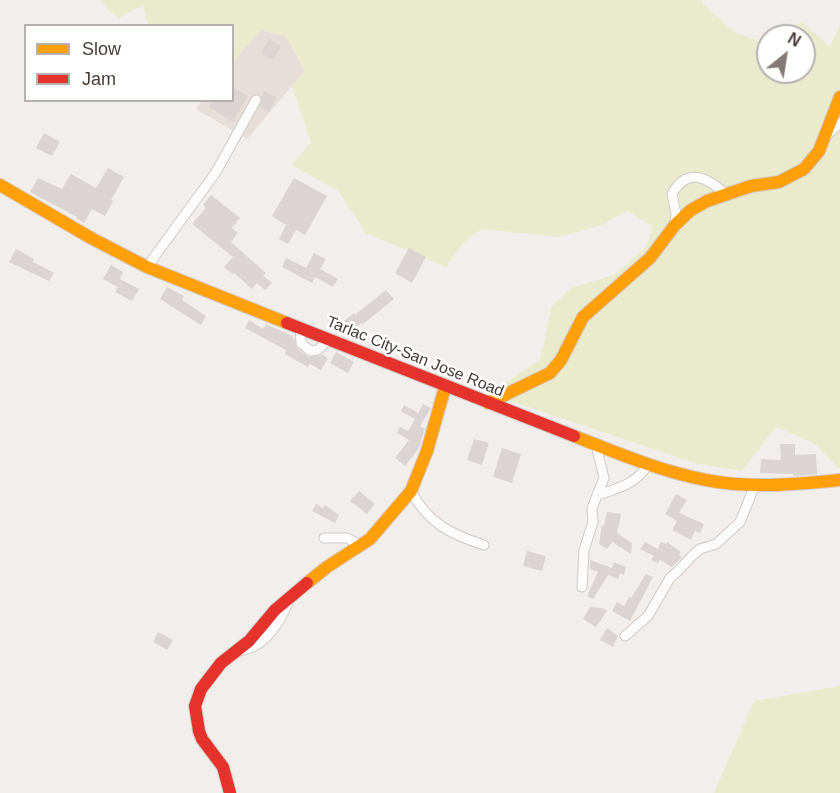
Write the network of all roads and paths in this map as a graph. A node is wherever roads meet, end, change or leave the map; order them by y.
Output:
1 (840, 99) edge
2 (256, 100) dead end
3 (840, 123) edge
4 (824, 138) junction
5 (0, 185) edge
6 (727, 195) junction
7 (675, 225) junction
8 (147, 267) junction
9 (300, 328) junction
10 (328, 340) junction
11 (446, 387) junction
12 (488, 404) junction
13 (596, 445) junction
14 (648, 465) junction
15 (840, 480) edge
16 (754, 485) junction
17 (411, 491) junction
18 (598, 495) junction
19 (324, 538) dead end
20 (483, 545) dead end
21 (362, 546) junction
22 (582, 587) dead end
23 (625, 636) dead end
24 (230, 793) edge

1 - 4 street
2 - 8 street
3 - 4 street
4 - 6 street
5 - 8 street, Tarlac City-San Jose Road
6 - 7 street
6 - 7 street
7 - 12 street
8 - 9 street, Tarlac City-San Jose Road
9 - 10 street, Tarlac City-San Jose Road
9 - 10 street
10 - 11 street, Tarlac City-San Jose Road
11 - 12 street, Tarlac City-San Jose Road
11 - 17 street
12 - 13 street, Tarlac City-San Jose Road
13 - 14 street, Tarlac City-San Jose Road
13 - 18 street
14 - 16 street, Tarlac City-San Jose Road
14 - 18 street
15 - 16 street, Tarlac City-San Jose Road
16 - 23 street
17 - 20 street
17 - 21 street
18 - 22 street
19 - 21 street
21 - 24 street

